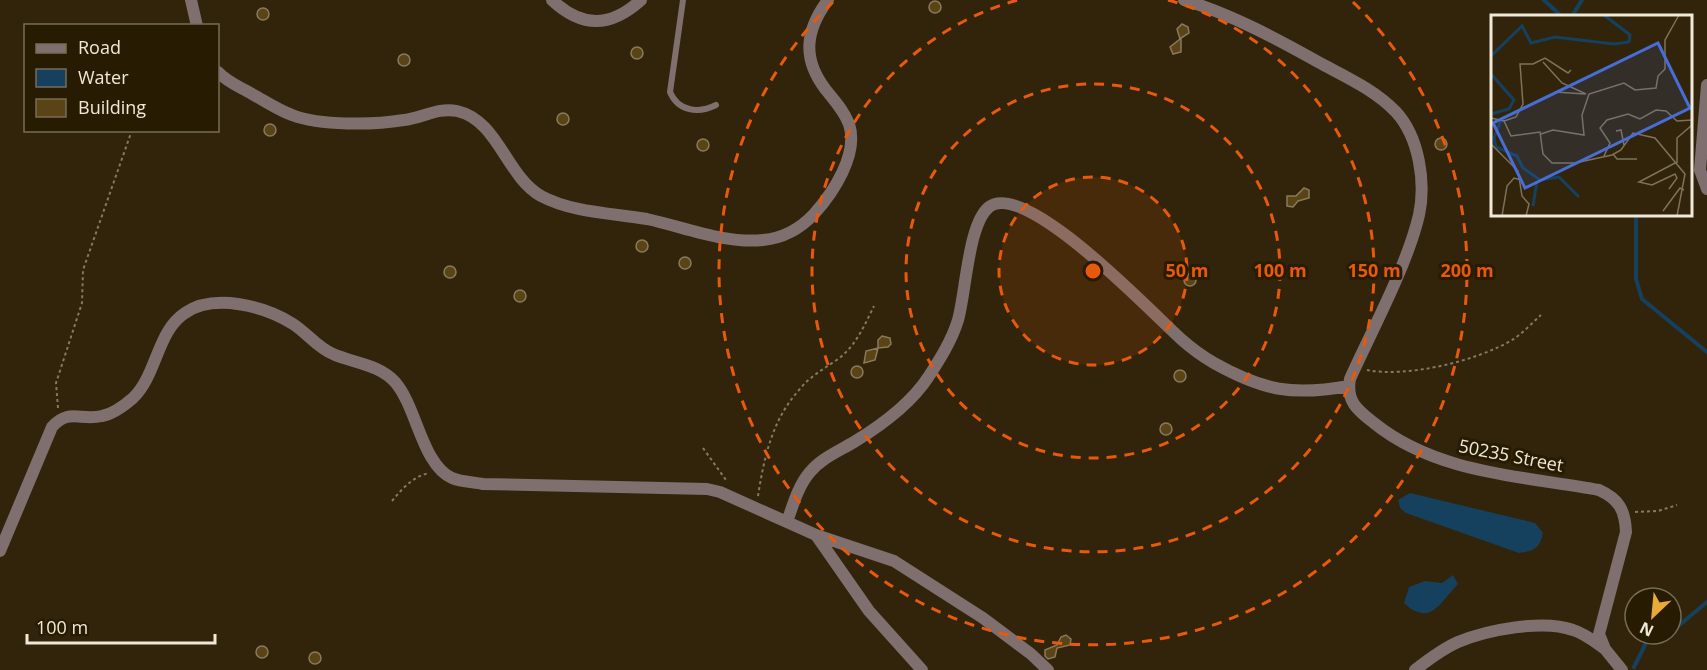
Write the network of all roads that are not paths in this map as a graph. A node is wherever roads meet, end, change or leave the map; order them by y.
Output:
1 (191, 0) edge
2 (552, 0) edge
3 (641, 0) edge
4 (683, 0) edge
5 (828, 0) edge
6 (1184, 0) edge
7 (197, 24) edge
8 (219, 73) edge
9 (1707, 87) edge
10 (716, 105) dead end
11 (1707, 189) edge
12 (1349, 386) junction
13 (787, 522) junction
14 (816, 535) junction
15 (0, 552) edge
16 (1605, 649) junction
17 (922, 670) edge
18 (1048, 670) edge
19 (1416, 670) edge
20 (1622, 670) edge

1 - 7 street
2 - 3 street
4 - 10 lane
5 - 8 street
6 - 12 street
9 - 11 street
12 - 13 street
12 - 16 street, 50235 Street
13 - 14 street
13 - 15 street
14 - 17 street
14 - 18 street
16 - 19 street
16 - 20 street

